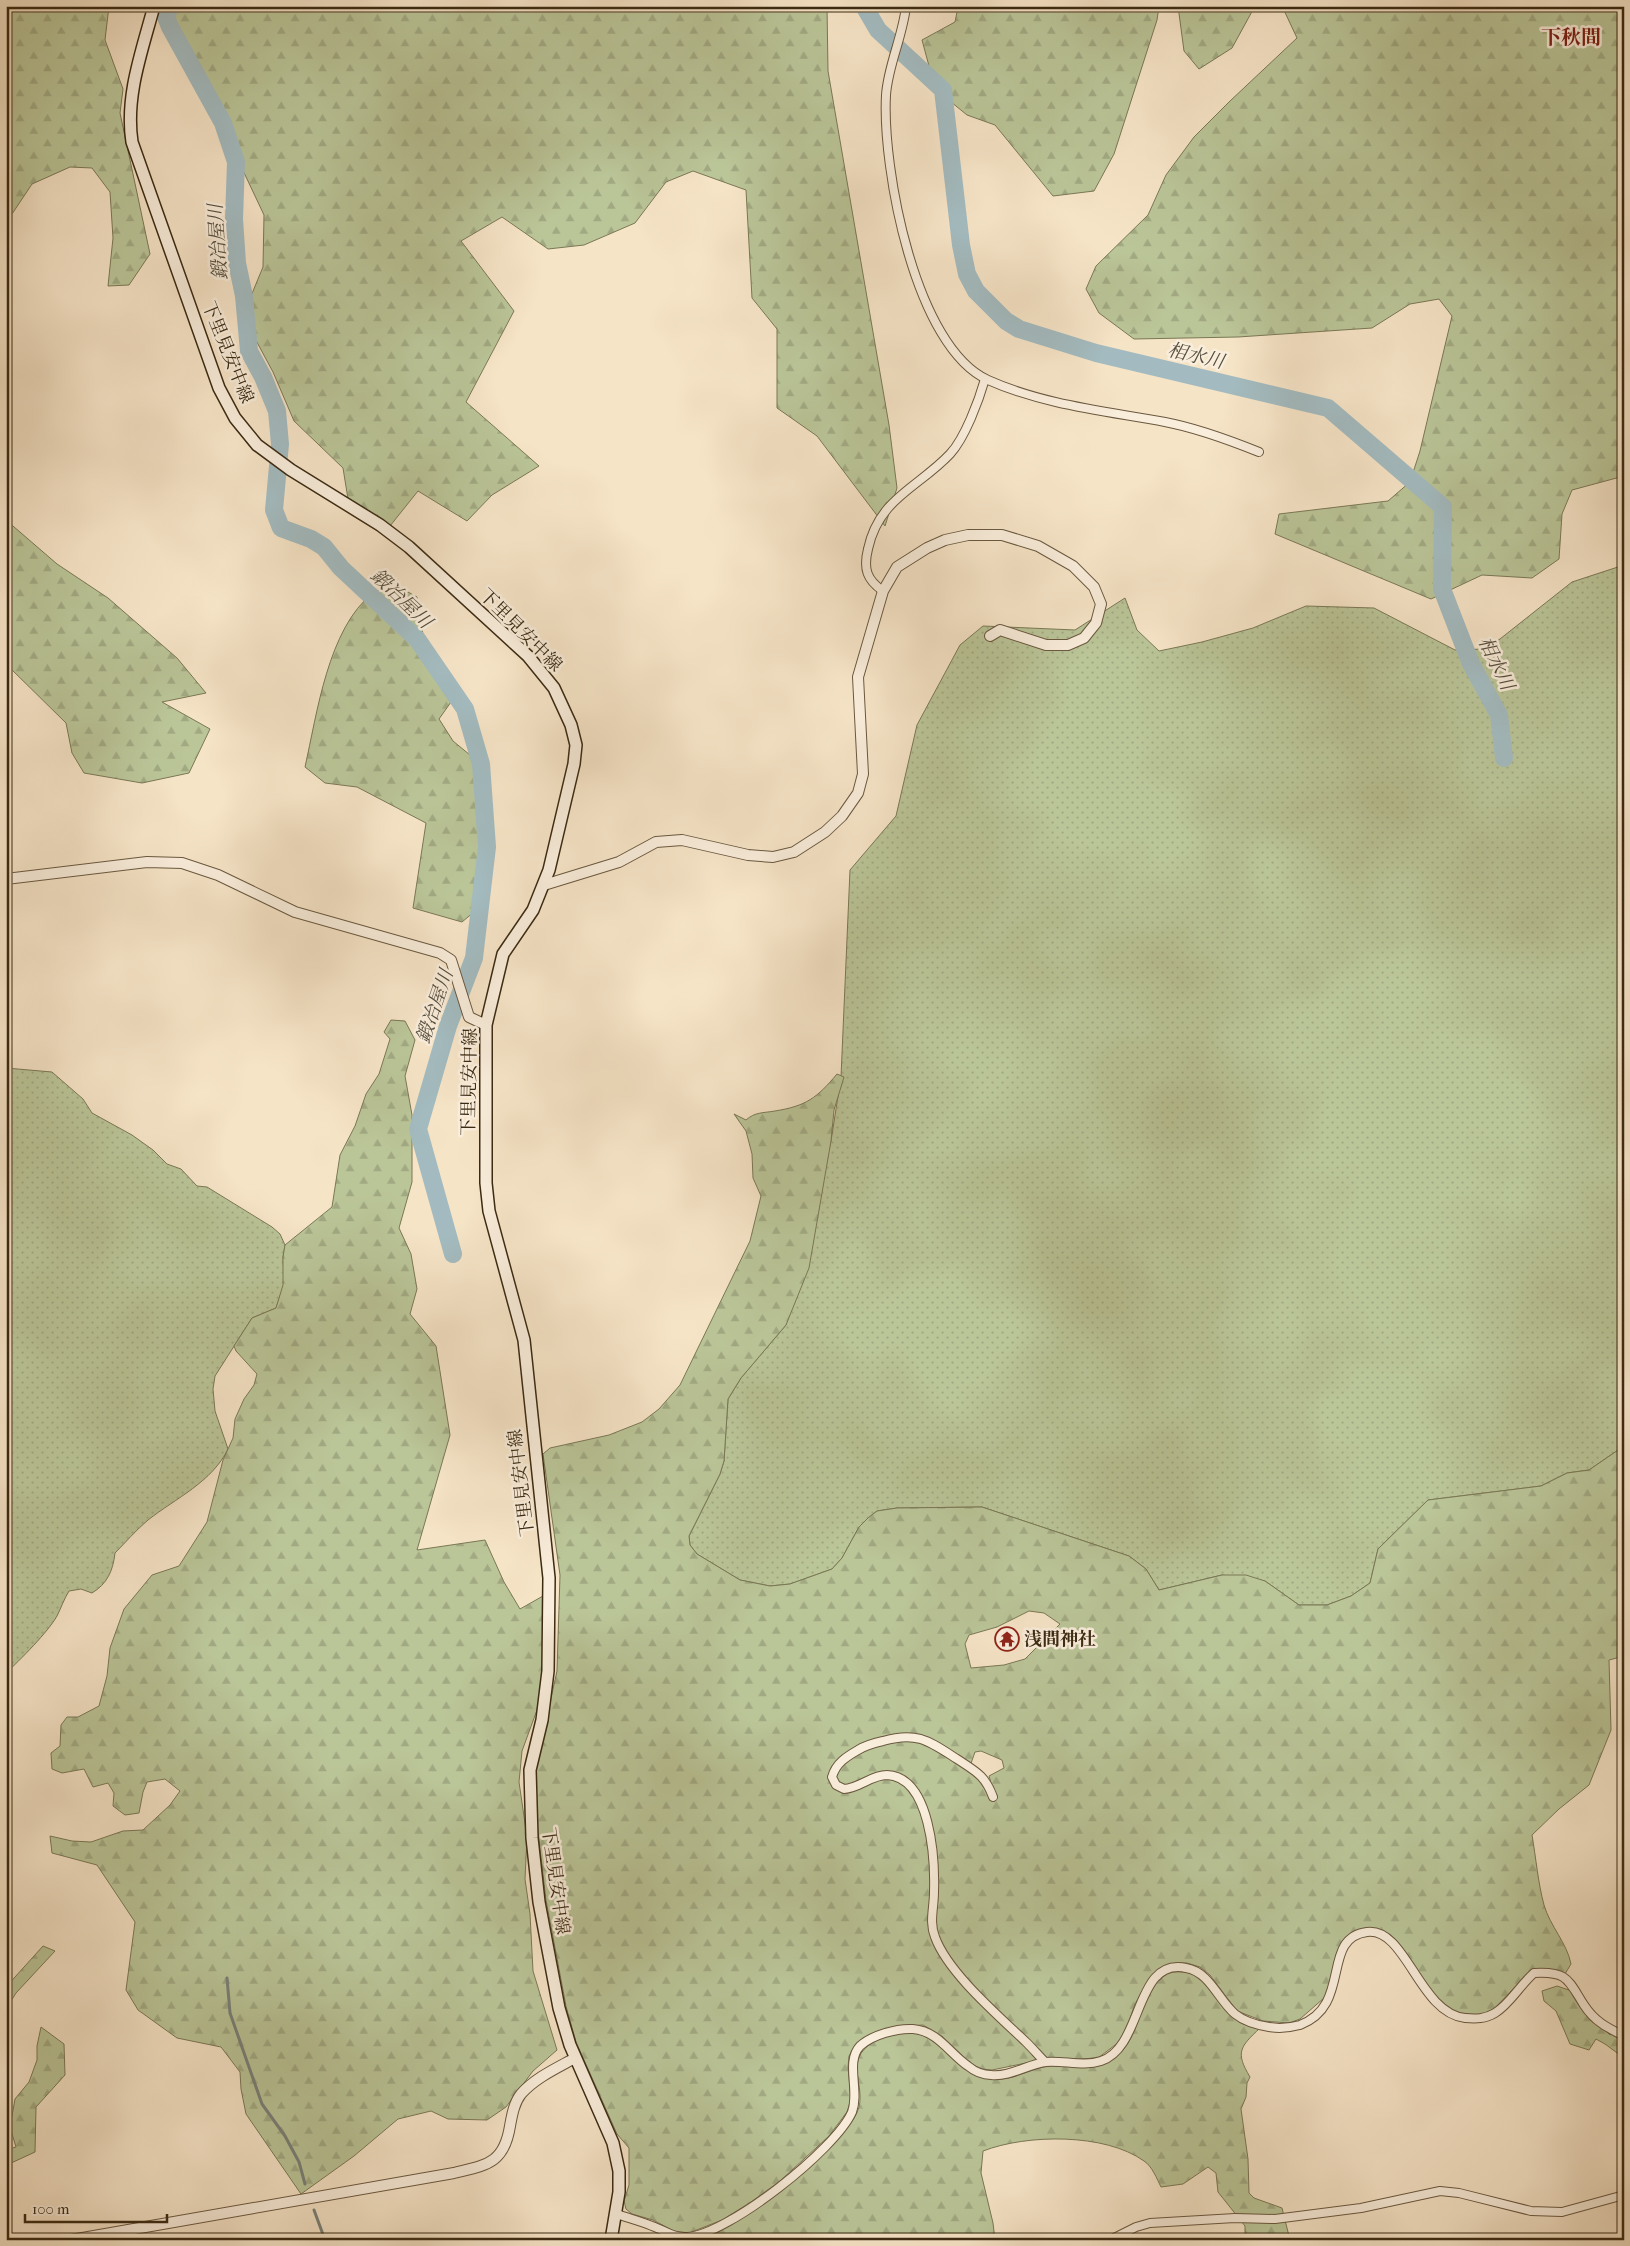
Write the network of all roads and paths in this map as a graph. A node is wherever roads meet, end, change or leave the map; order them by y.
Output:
1 (154, 6) edge
2 (906, 6) edge
3 (985, 379) junction
4 (1259, 452) dead end
5 (884, 591) junction
6 (990, 636) dead end
7 (6, 879) edge
8 (544, 885) junction
9 (486, 1025) junction
10 (994, 1796) dead end
11 (1624, 2036) edge
12 (575, 2058) junction
13 (1045, 2062) junction
14 (1624, 2195) edge
15 (617, 2214) junction
16 (71, 2240) edge
17 (611, 2240) edge
18 (1110, 2240) edge

1 - 8 main road, 下里見安中線
2 - 3 street
3 - 4 street
3 - 5 street
5 - 6 street
5 - 8 street
7 - 9 street
8 - 9 main road, 下里見安中線
9 - 12 main road, 下里見安中線
10 - 13 street
11 - 13 street
12 - 15 main road, 下里見安中線
12 - 16 street
13 - 15 street
14 - 18 street
15 - 17 main road, 下里見安中線

